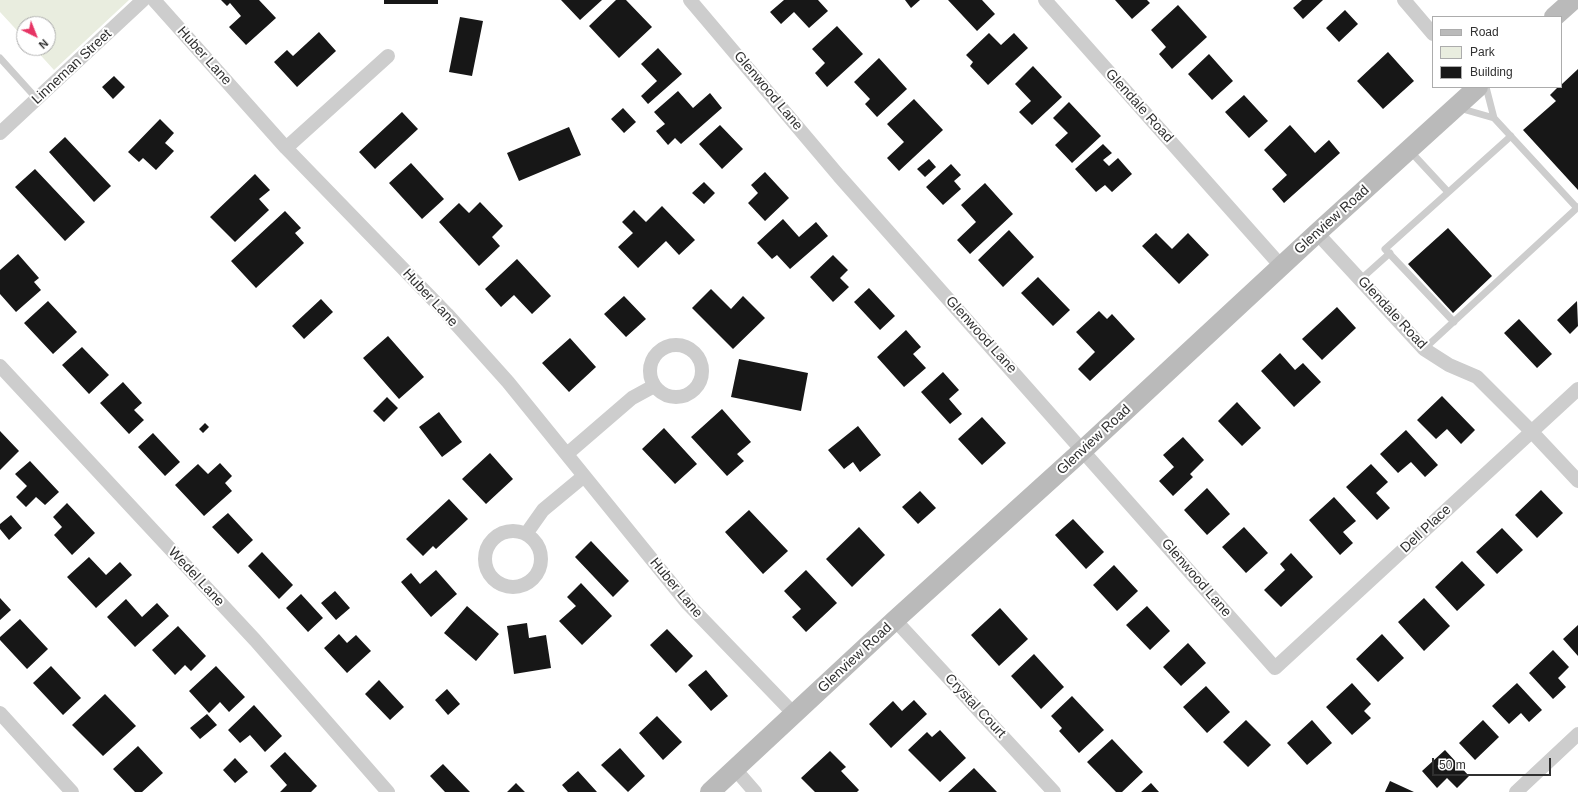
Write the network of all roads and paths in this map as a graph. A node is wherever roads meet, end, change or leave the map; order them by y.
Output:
1 (143, 0) edge
2 (154, 0) edge
3 (690, 0) edge
4 (1045, 0) edge
5 (1404, 0) edge
6 (1573, 0) edge
7 (1555, 16) edge
8 (1432, 33) edge
9 (388, 56) dead end
10 (0, 58) edge
11 (1477, 88) edge
12 (1486, 88) edge
13 (37, 99) junction
14 (1455, 107) junction
15 (1494, 118) junction
16 (0, 133) edge
17 (1511, 136) junction
18 (286, 148) junction
19 (1409, 150) junction
20 (1448, 192) junction
21 (1578, 207) edge
22 (1317, 233) junction
23 (1390, 253) junction
24 (1281, 266) junction
25 (1361, 279) junction
26 (1454, 322) junction
27 (1424, 349) junction
28 (0, 366) edge
29 (654, 386) dead end
30 (1578, 389) edge
31 (1532, 432) junction
32 (1083, 450) junction
33 (568, 454) junction
34 (584, 476) junction
35 (1578, 481) edge
36 (526, 534) junction
37 (895, 620) junction
38 (1275, 668) joint
39 (0, 713) edge
40 (794, 714) junction
41 (1578, 734) edge
42 (735, 770) junction
43 (72, 792) edge
44 (388, 792) edge
45 (710, 792) edge
46 (755, 792) edge
47 (1054, 792) edge
48 (1516, 792) edge

1 - 13 street, Linneman Street
2 - 18 street, Huber Lane
3 - 32 street, Glenwood Lane
4 - 24 street, Glendale Road
5 - 8 street
6 - 7 main road
9 - 18 street
10 - 13 lane
11 - 14 main road, Glenview Road
12 - 15 lane
13 - 16 street, Linneman Street
14 - 15 lane
14 - 19 main road, Glenview Road
15 - 17 lane
17 - 20 lane
17 - 21 lane
18 - 33 street, Huber Lane
19 - 20 lane
19 - 22 main road, Glenview Road
20 - 23 lane
21 - 26 lane
22 - 24 main road, Glenview Road
22 - 25 street, Glendale Road
23 - 25 lane
23 - 26 lane
24 - 32 main road, Glenview Road
25 - 27 street, Glendale Road
26 - 27 lane
27 - 31 street, Glendale Road
28 - 44 street, Wedel Lane
29 - 33 street
30 - 31 street, Dell Place
31 - 35 street, Glendale Road
31 - 38 street, Dell Place
32 - 37 main road, Glenview Road
32 - 38 street, Glenwood Lane
33 - 34 street, Huber Lane
34 - 36 street
34 - 40 street, Huber Lane
36 - 36 street
37 - 40 main road, Glenview Road
37 - 47 street, Crystal Court
39 - 43 street
40 - 42 main road, Glenview Road
41 - 48 street
42 - 45 main road, Glenview Road
42 - 46 street

